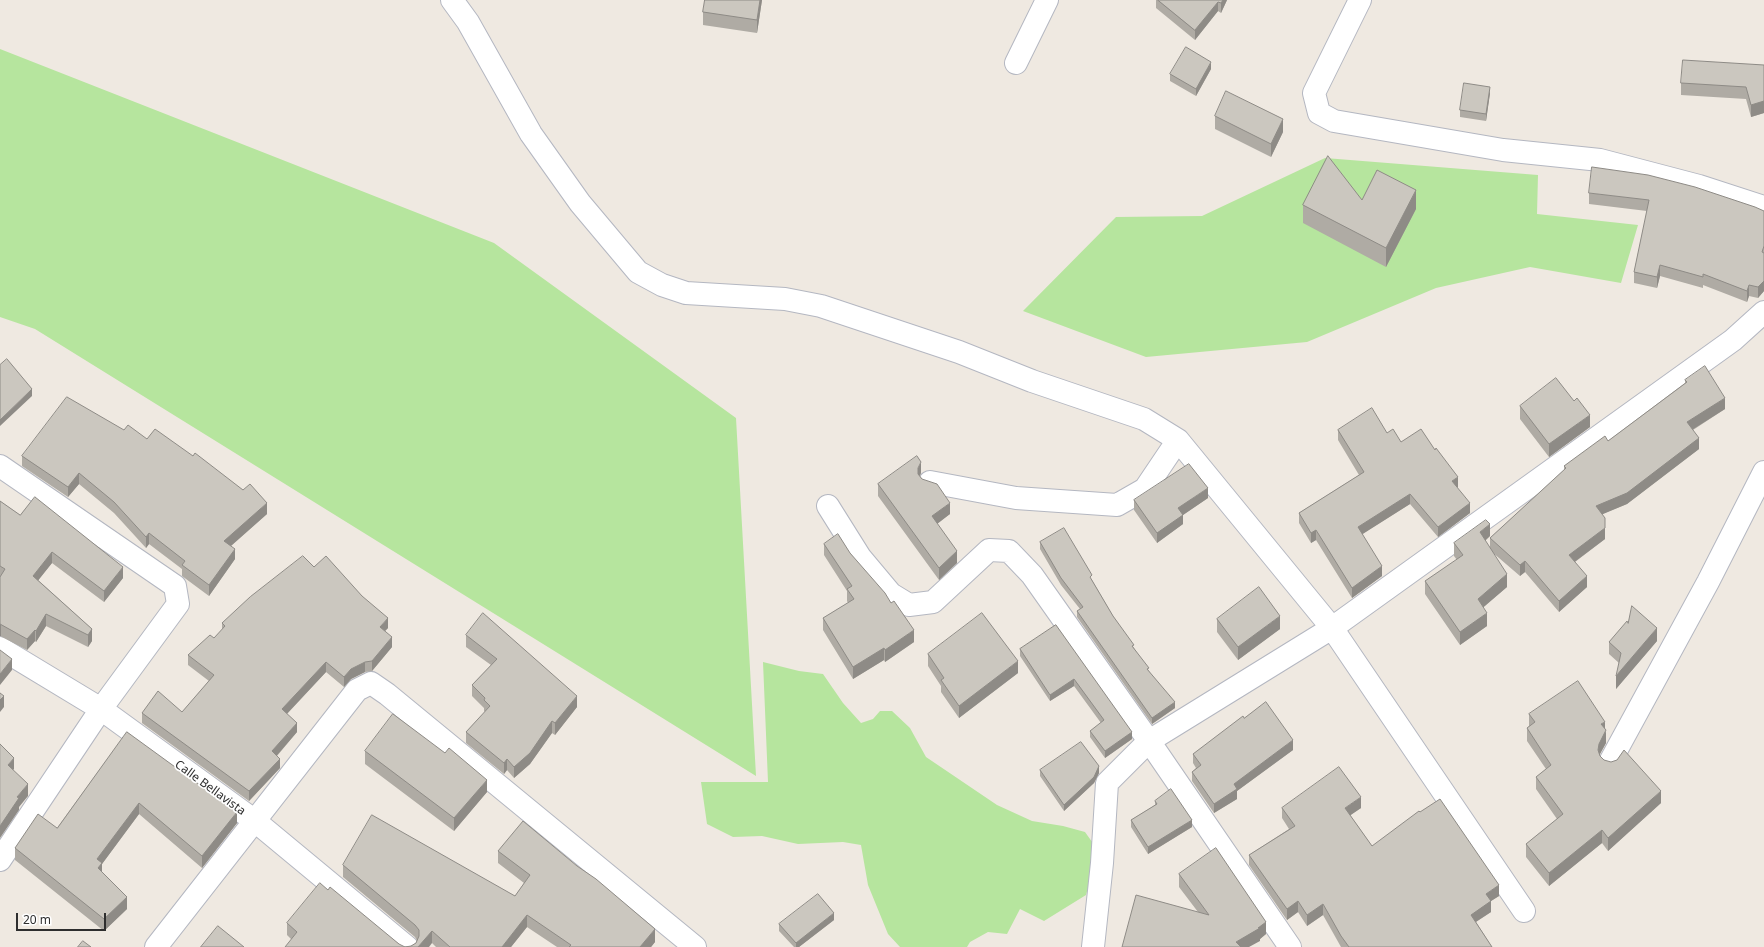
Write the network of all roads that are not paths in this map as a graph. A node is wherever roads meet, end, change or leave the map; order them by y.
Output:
1 (452, 0) edge
2 (1047, 0) edge
3 (1360, 0) edge
4 (1016, 63) dead end
5 (1764, 207) edge
6 (1764, 312) edge
7 (1178, 440) junction
8 (0, 466) edge
9 (1764, 472) edge
10 (930, 482) edge
11 (828, 506) dead end
12 (1332, 628) junction
13 (0, 648) edge
14 (101, 709) junction
15 (1149, 741) junction
16 (1610, 762) edge
17 (255, 821) junction
18 (0, 860) edge
19 (1524, 911) dead end
20 (156, 947) edge
21 (407, 947) edge
22 (695, 947) edge
23 (1093, 947) edge
24 (1290, 947) edge

1 - 7 street
2 - 4 street
3 - 5 street
6 - 12 street
7 - 10 street
7 - 12 street
8 - 14 street
9 - 16 street
11 - 15 street
12 - 15 street
12 - 19 street
13 - 14 street, Calle Bellavista
14 - 17 street, Calle Bellavista
14 - 18 street
15 - 23 street
15 - 24 street
17 - 20 street
17 - 21 street, Calle Bellavista
17 - 22 street

